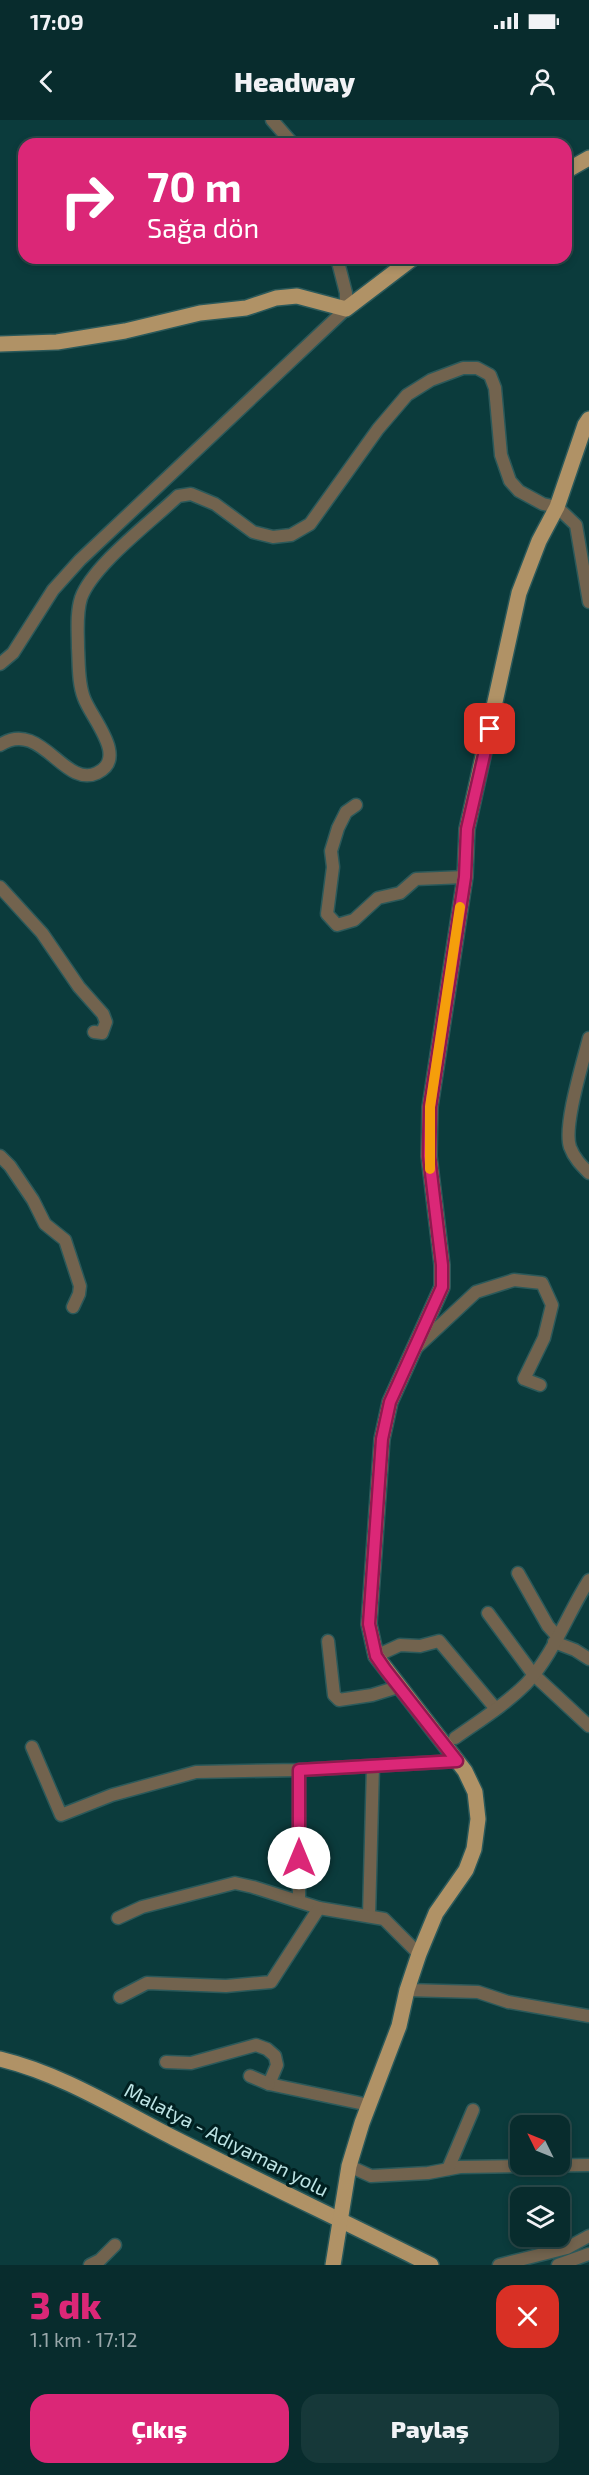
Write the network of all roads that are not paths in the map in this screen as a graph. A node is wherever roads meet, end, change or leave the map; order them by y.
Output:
1 (272, 120) edge
2 (288, 138) edge
3 (589, 158) edge
4 (572, 168) edge
5 (339, 264) edge
6 (405, 264) edge
7 (346, 309) junction
8 (0, 344) edge
9 (589, 419) edge
10 (556, 507) junction
11 (589, 602) edge
12 (0, 664) edge
13 (0, 745) edge
14 (356, 805) dead end
15 (465, 877) junction
16 (0, 887) edge
17 (94, 1032) dead end
18 (589, 1038) edge
19 (0, 1156) edge
20 (589, 1173) edge
21 (73, 1307) dead end
22 (412, 1352) junction
23 (540, 1385) dead end
24 (518, 1573) dead end
25 (589, 1580) edge
26 (488, 1613) dead end
27 (556, 1639) junction
28 (328, 1641) dead end
29 (376, 1656) junction
30 (589, 1659) edge
31 (532, 1674) junction
32 (398, 1687) junction
33 (496, 1708) junction
34 (589, 1726) edge
35 (455, 1738) dead end
36 (32, 1747) dead end
37 (457, 1761) junction
38 (373, 1766) junction
39 (299, 1770) junction
40 (298, 1901) junction
41 (319, 1908) junction
42 (369, 1916) junction
43 (118, 1918) dead end
44 (419, 1954) junction
45 (407, 1990) junction
46 (120, 1996) dead end
47 (589, 2016) edge
48 (0, 2059) edge
49 (166, 2062) dead end
50 (250, 2076) dead end
51 (269, 2084) junction
52 (369, 2105) junction
53 (473, 2110) dead end
54 (570, 2164) edge
55 (589, 2165) edge
56 (349, 2166) junction
57 (510, 2166) edge
58 (448, 2169) junction
59 (340, 2220) junction
60 (589, 2236) edge
61 (115, 2245) dead end
62 (589, 2254) edge
63 (90, 2265) edge
64 (333, 2265) edge
65 (431, 2265) edge
66 (498, 2265) edge
67 (558, 2265) edge

1 - 2 street
3 - 4 main road
5 - 7 street
6 - 7 main road
7 - 8 main road
7 - 12 street
9 - 10 main road
10 - 11 street
10 - 13 street
10 - 15 main road
14 - 15 street
15 - 22 main road
16 - 17 street
18 - 20 street
19 - 21 street
22 - 23 street
22 - 29 main road
24 - 27 street
25 - 27 street
26 - 31 street
27 - 30 street
27 - 31 street
28 - 32 street
29 - 32 main road
29 - 33 street
31 - 33 street
31 - 34 street
32 - 37 main road
33 - 35 street
36 - 39 street
37 - 38 street
37 - 44 main road
38 - 39 street
38 - 42 street
39 - 40 street
40 - 41 street
40 - 43 street
41 - 42 street
41 - 46 street
42 - 44 street
44 - 45 main road
45 - 47 street
45 - 52 main road
48 - 59 main road, Malatya - Adıyaman yolu
49 - 51 street
50 - 51 street
51 - 52 street
52 - 56 main road
53 - 58 street
54 - 55 street
56 - 58 street
56 - 59 main road
57 - 58 street
59 - 64 main road
59 - 65 main road, Malatya - Adıyaman yolu
60 - 66 street
61 - 63 street
62 - 67 street

